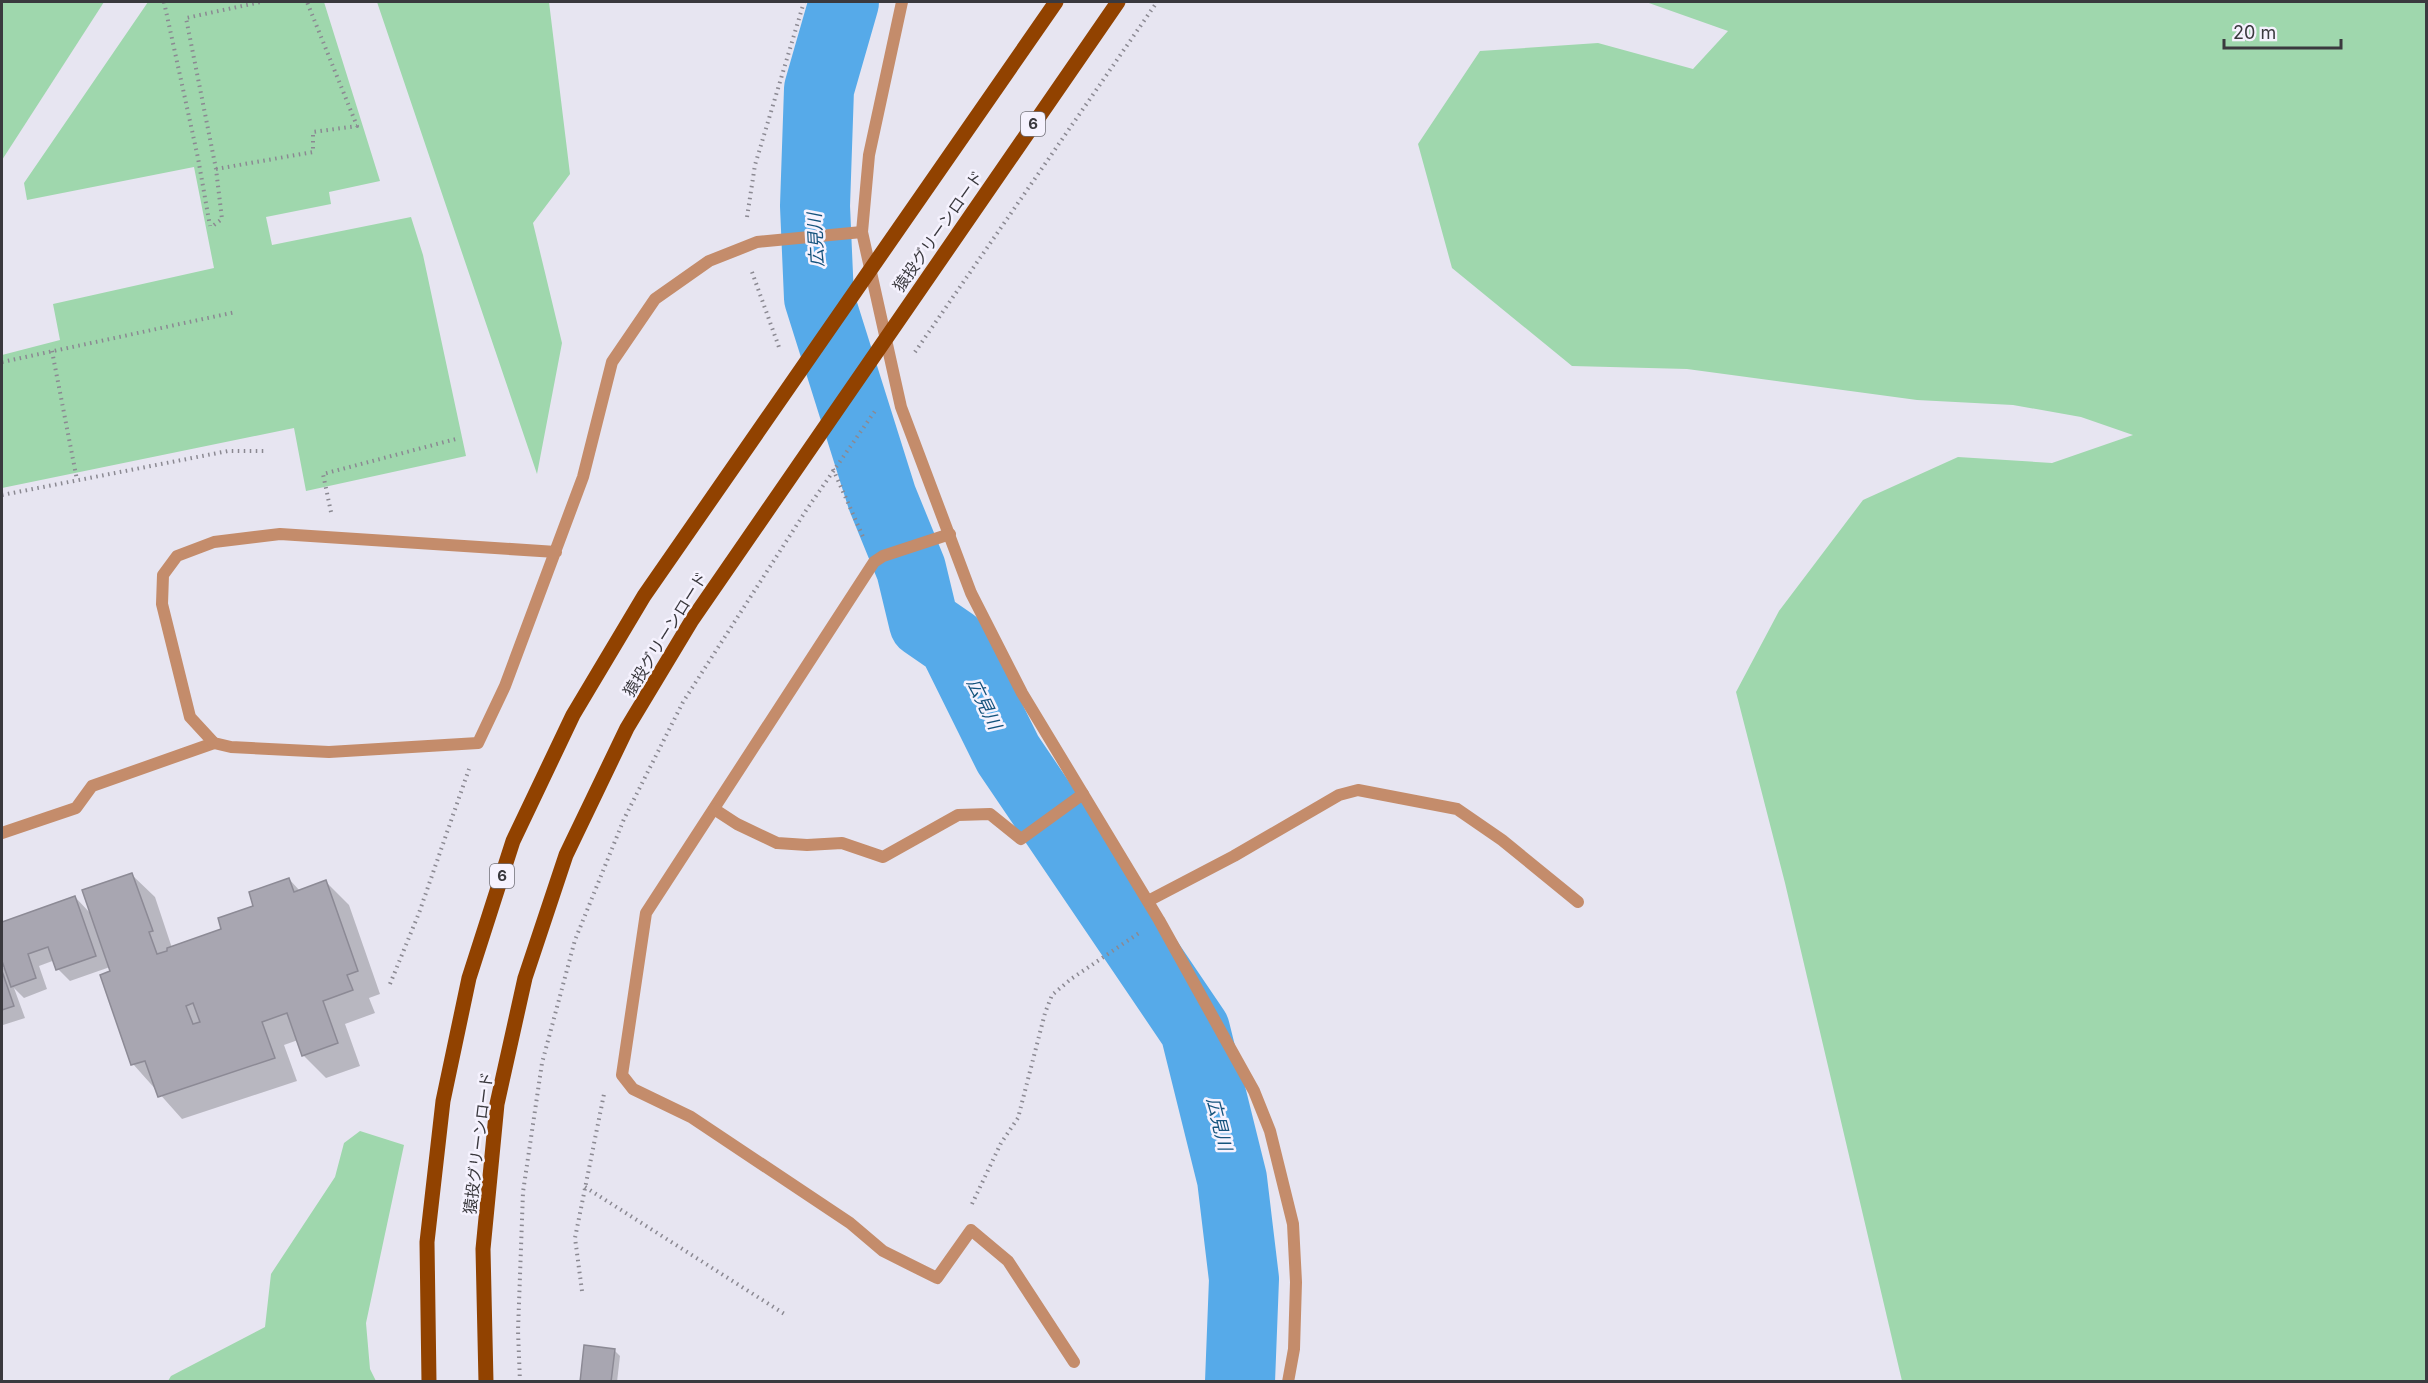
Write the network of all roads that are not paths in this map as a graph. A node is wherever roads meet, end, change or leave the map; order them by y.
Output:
1 (902, 2) edge
2 (1056, 2) edge
3 (1118, 2) edge
4 (862, 232) junction
5 (948, 535) junction
6 (556, 552) junction
7 (214, 743) junction
8 (1082, 795) junction
9 (714, 809) junction
10 (2, 833) edge
11 (1148, 901) junction
12 (1578, 902) dead end
13 (1074, 1362) dead end
14 (429, 1382) edge
15 (486, 1382) edge
16 (1288, 1382) edge

1 - 4 street
2 - 14 main road, 猿投グリーンロード / 6
3 - 15 main road, 猿投グリーンロード / 6
4 - 5 street
4 - 6 street
5 - 8 street
5 - 9 street
6 - 7 street
6 - 7 street
7 - 10 street
8 - 9 street
8 - 11 street
9 - 13 street
11 - 12 street
11 - 16 street

